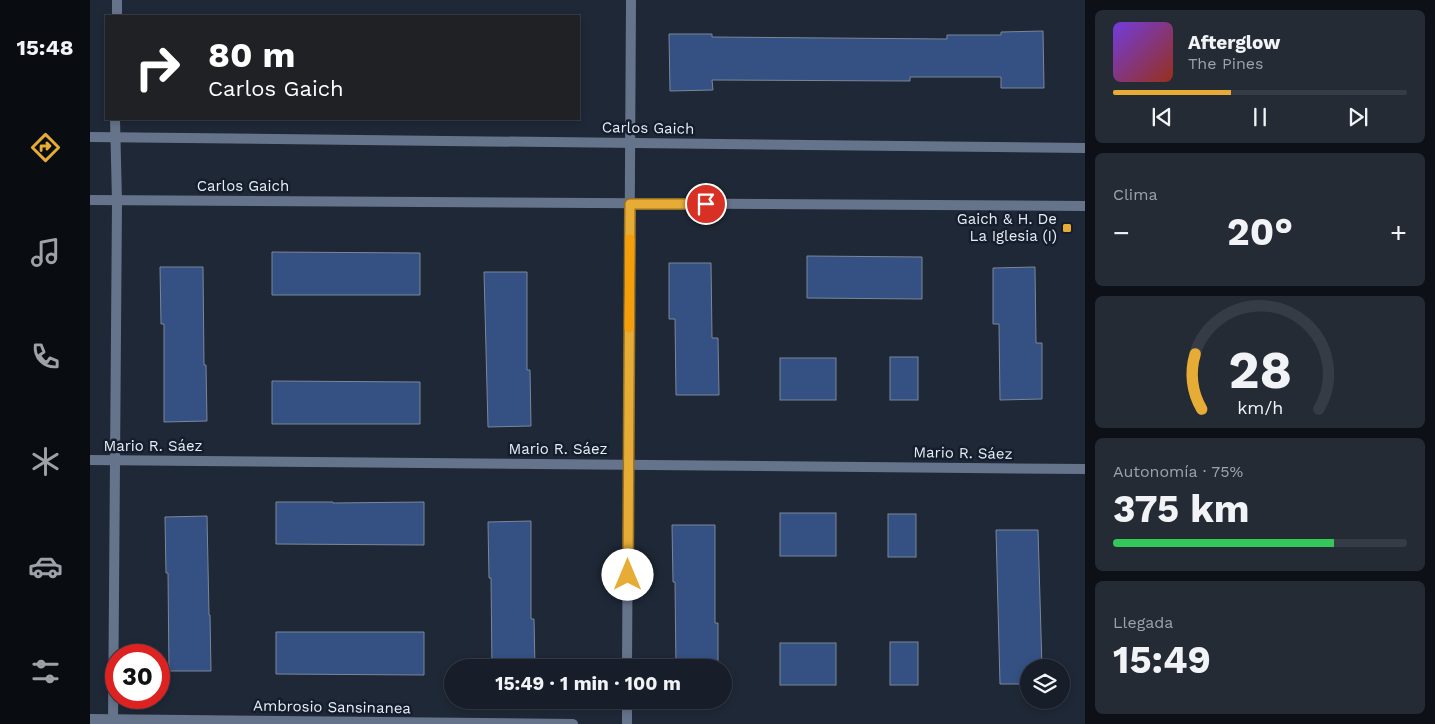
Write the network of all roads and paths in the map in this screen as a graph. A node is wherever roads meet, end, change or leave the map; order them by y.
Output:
1 (117, 0) edge
2 (631, 0) edge
3 (117, 15) edge
4 (115, 120) edge
5 (90, 137) edge
6 (114, 138) junction
7 (630, 143) junction
8 (1085, 148) edge
9 (90, 200) edge
10 (117, 201) junction
11 (630, 204) junction
12 (1085, 206) edge
13 (90, 460) edge
14 (116, 460) junction
15 (629, 464) junction
16 (1085, 469) edge
17 (628, 659) edge
18 (627, 709) edge
19 (90, 719) edge
20 (113, 722) edge
21 (574, 724) edge
22 (627, 724) edge

1 - 3 street
2 - 7 street
4 - 6 street
5 - 6 street, Carlos Gaich
6 - 7 street, Carlos Gaich
6 - 10 street
7 - 8 street, Carlos Gaich
7 - 11 street
9 - 10 street, Carlos Gaich
10 - 11 street, Carlos Gaich
10 - 14 street
11 - 12 street, Carlos Gaich
11 - 15 street
13 - 14 street, Mario R. Sáez
14 - 15 street, Mario R. Sáez
14 - 20 street
15 - 16 street, Mario R. Sáez
15 - 17 street
18 - 22 street
19 - 20 street, Ambrosio Sansinanea
20 - 21 street, Ambrosio Sansinanea

